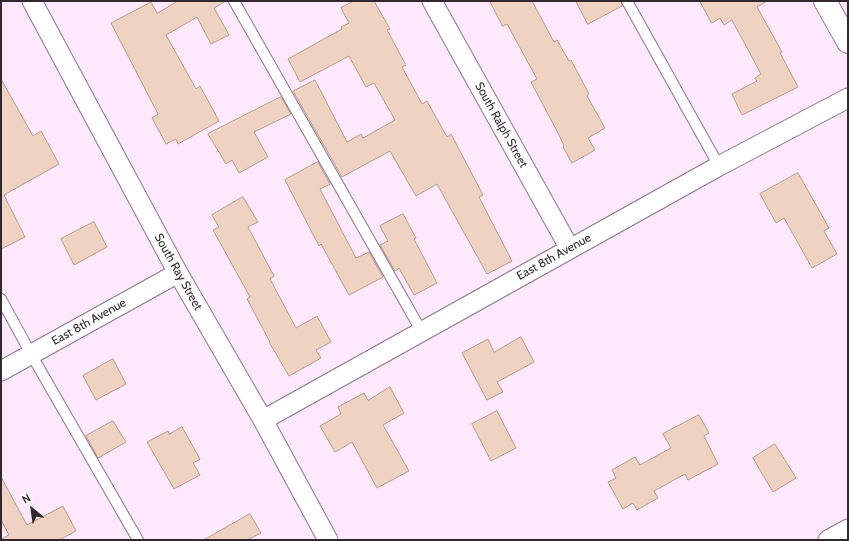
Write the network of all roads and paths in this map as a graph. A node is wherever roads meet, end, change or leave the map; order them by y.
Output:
1 (32, 1) edge
2 (234, 1) edge
3 (432, 1) edge
4 (627, 1) edge
5 (825, 1) edge
6 (848, 42) edge
7 (848, 98) edge
8 (719, 166) junction
9 (570, 249) junction
10 (178, 273) junction
11 (1, 298) edge
12 (422, 332) junction
13 (31, 354) junction
14 (1, 371) edge
15 (262, 420) junction
16 (848, 529) edge
17 (138, 540) edge
18 (328, 540) edge
19 (828, 540) edge

1 - 10 street, South Ray Street
2 - 12 lane
3 - 9 street, South Ralph Street
4 - 8 lane
5 - 6 main road
7 - 8 street, East 8th Avenue
8 - 9 street, East 8th Avenue
9 - 12 street, East 8th Avenue
10 - 13 street, East 8th Avenue
10 - 15 street, South Ray Street
11 - 13 lane
12 - 15 street, East 8th Avenue
13 - 14 street, East 8th Avenue
13 - 17 lane
15 - 18 street, South Ray Street
16 - 19 street

